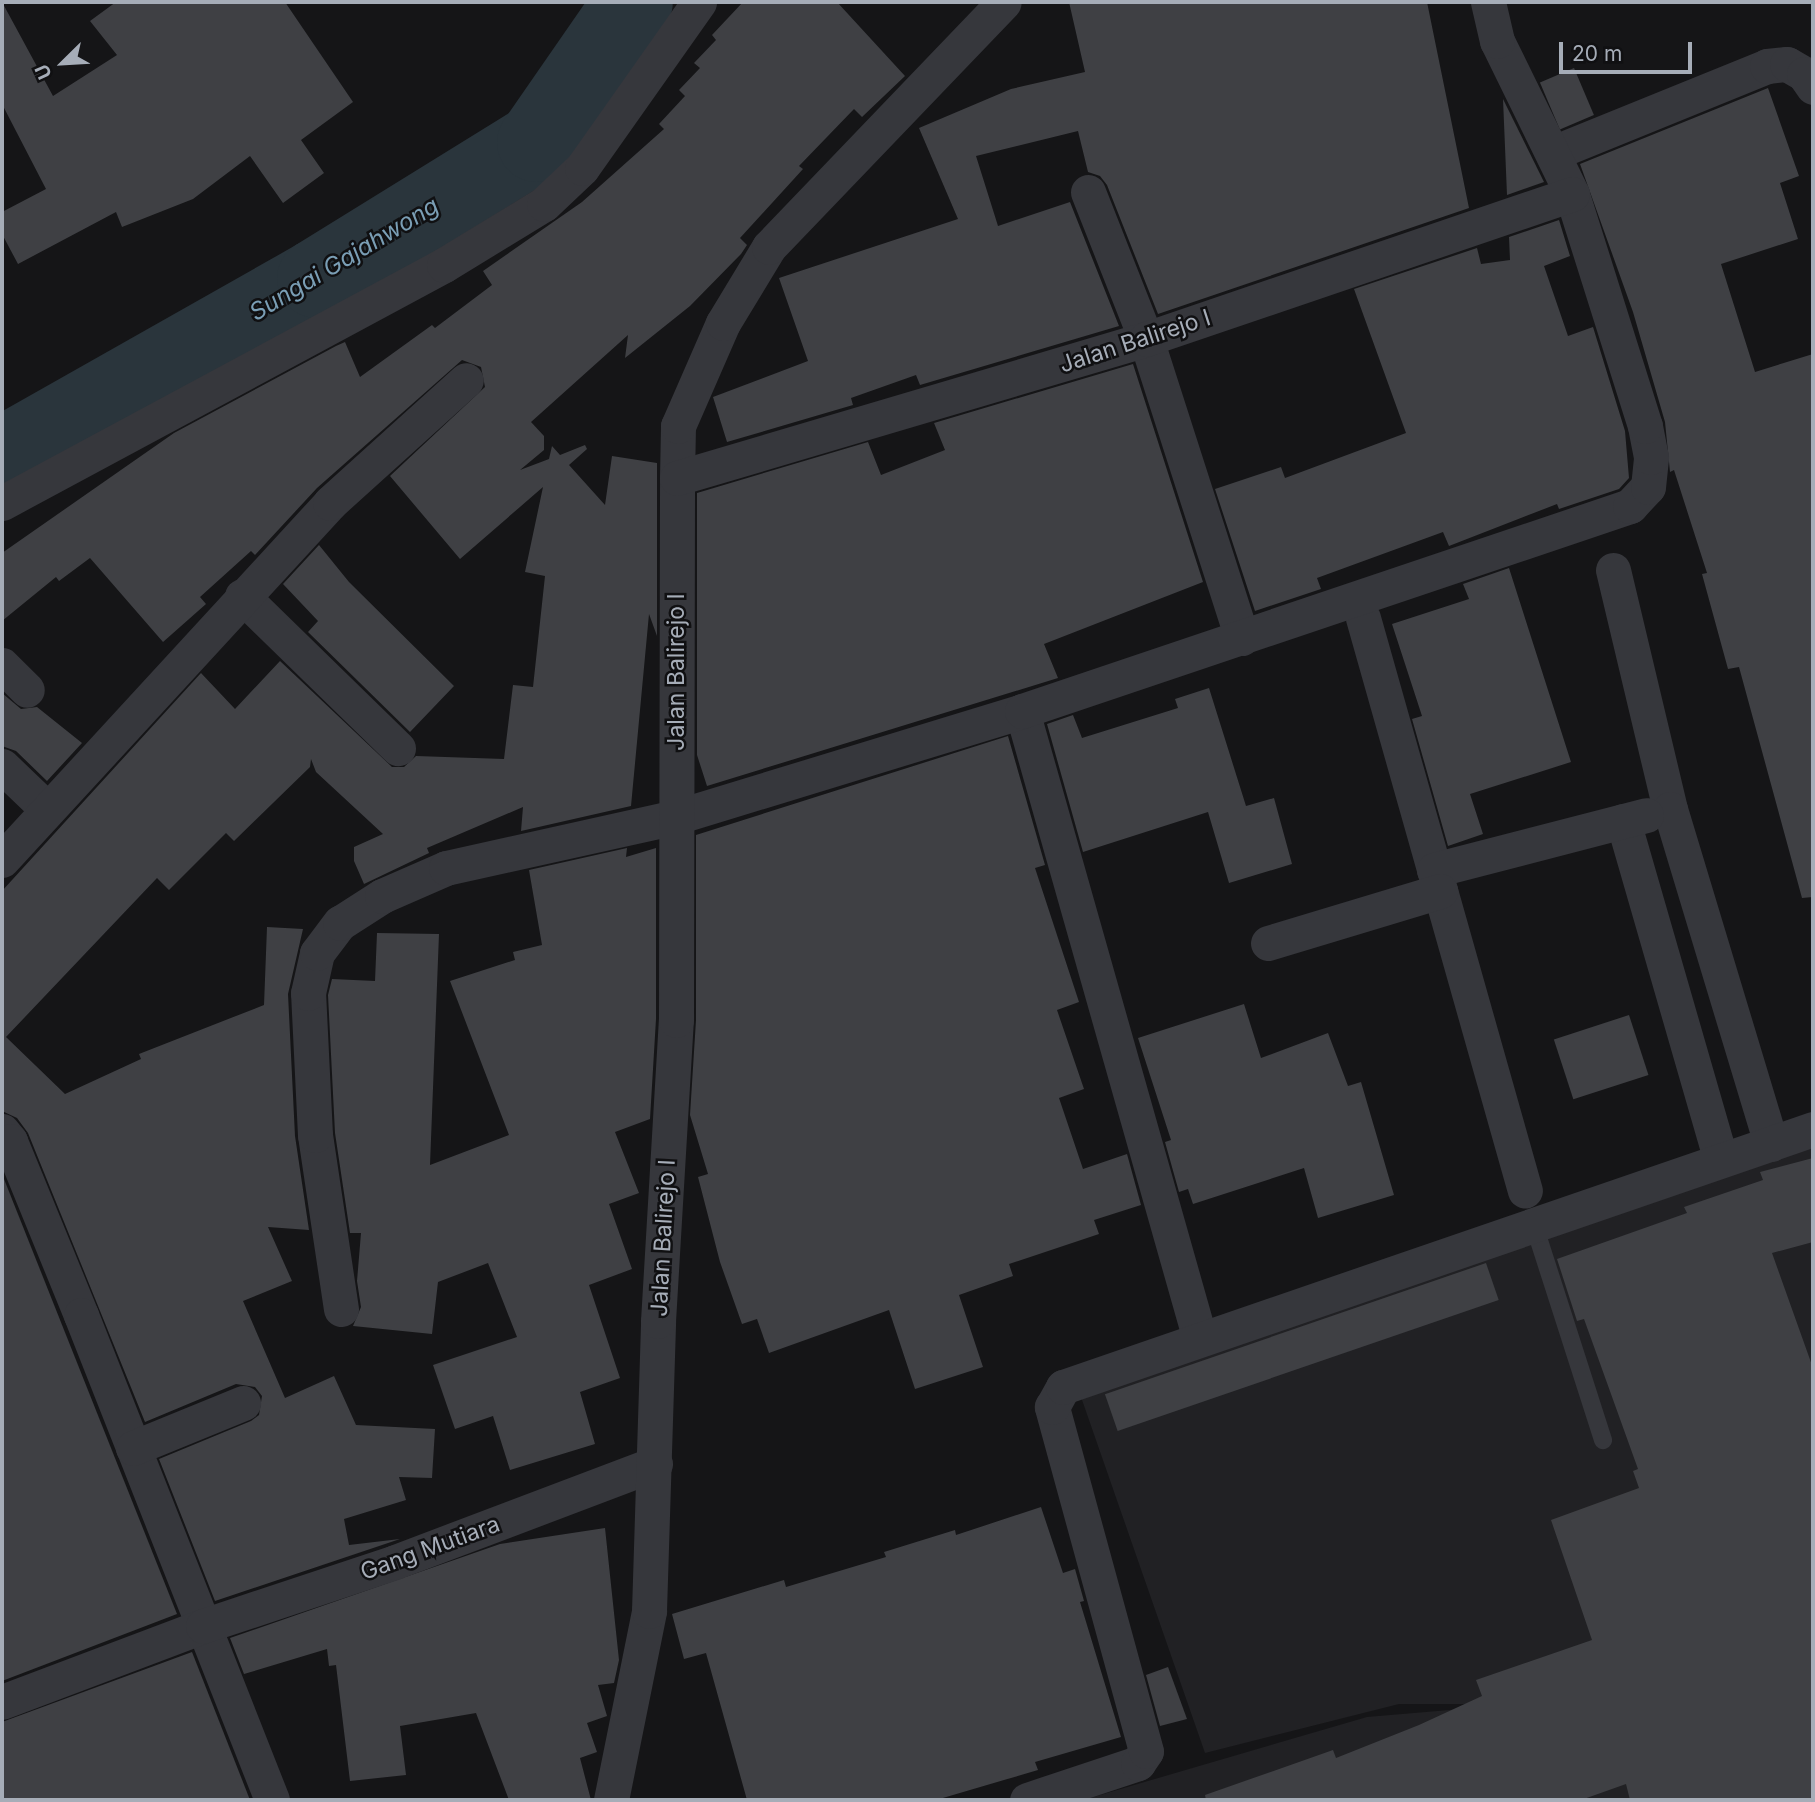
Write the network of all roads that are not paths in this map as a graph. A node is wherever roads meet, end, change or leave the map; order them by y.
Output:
1 (699, 2) edge
2 (1004, 2) edge
3 (1488, 2) edge
4 (1813, 87) edge
5 (1553, 153) junction
6 (1088, 192) dead end
7 (1572, 194) junction
8 (1146, 340) junction
9 (466, 380) dead end
10 (677, 478) junction
11 (2, 503) edge
12 (1613, 570) dead end
13 (243, 596) junction
14 (1363, 618) dead end
15 (1241, 638) junction
16 (2, 665) edge
17 (27, 690) dead end
18 (1022, 711) junction
19 (398, 748) dead end
20 (2, 766) edge
21 (47, 809) junction
22 (1670, 809) junction
23 (676, 817) junction
24 (1623, 821) junction
25 (2, 860) edge
26 (1437, 880) junction
27 (1268, 943) dead end
28 (1813, 1129) edge
29 (4, 1139) edge
30 (1771, 1144) junction
31 (1721, 1160) junction
32 (1525, 1191) dead end
33 (1534, 1225) junction
34 (341, 1309) dead end
35 (1200, 1339) junction
36 (243, 1403) dead end
37 (1604, 1440) dead end
38 (133, 1448) junction
39 (654, 1464) junction
40 (203, 1626) junction
41 (2, 1702) edge
42 (272, 1800) edge
43 (611, 1800) edge
44 (1027, 1800) edge

1 - 11 street
2 - 10 street
3 - 5 street
4 - 5 street
5 - 7 street
6 - 8 street
7 - 8 street, Jalan Balirejo I
7 - 15 street
8 - 10 street, Jalan Balirejo I
8 - 15 street
9 - 13 street
10 - 23 street, Jalan Balirejo I
12 - 22 street
13 - 19 street
13 - 21 street
14 - 26 street
15 - 18 street
16 - 17 street
18 - 23 street
18 - 35 street
20 - 21 street
21 - 25 street
22 - 24 street
22 - 30 street
23 - 34 street
23 - 39 street, Jalan Balirejo I
24 - 26 street
24 - 31 street
26 - 27 street
26 - 32 street
28 - 30 street
29 - 38 street
30 - 31 street
31 - 33 street
33 - 35 street
33 - 37 lane
35 - 44 street
36 - 38 street
38 - 40 street
39 - 40 street, Gang Mutiara
39 - 43 street, Jalan Balirejo I
40 - 41 street, Gang Mutiara
40 - 42 street

